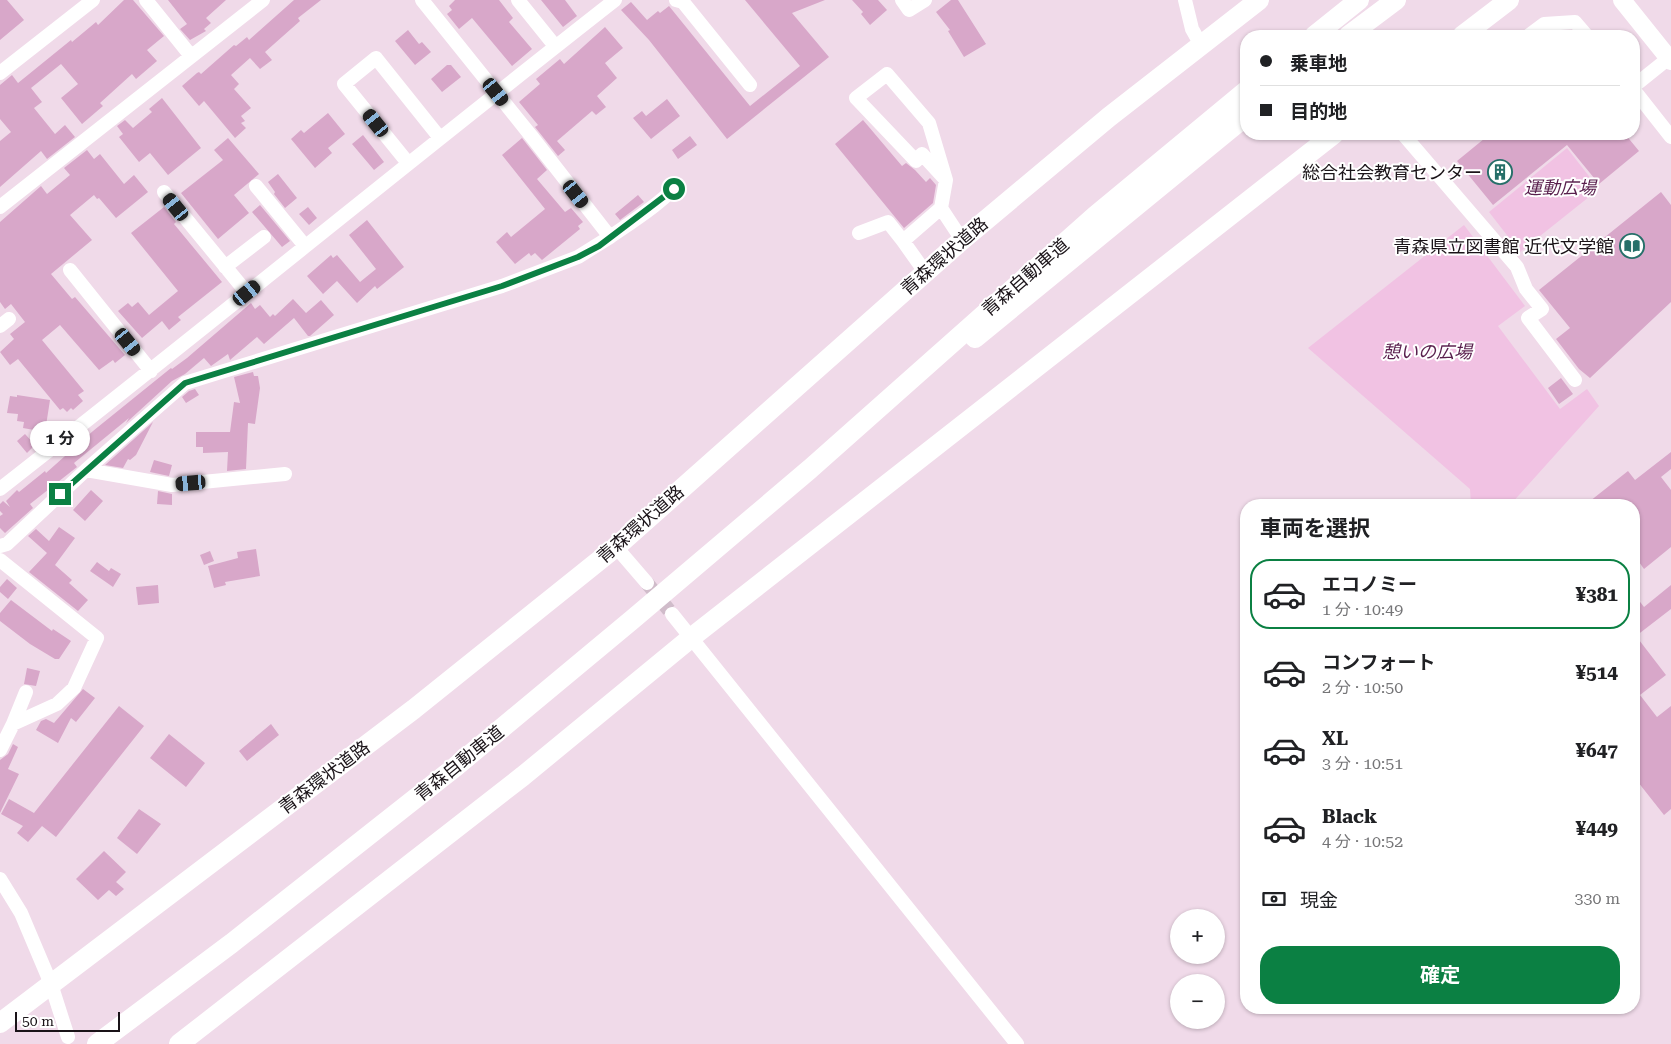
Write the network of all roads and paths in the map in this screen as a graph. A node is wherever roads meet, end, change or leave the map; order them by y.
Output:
1 (93, 0) edge
2 (146, 0) edge
3 (263, 0) edge
4 (422, 0) edge
5 (518, 0) edge
6 (614, 0) edge
7 (676, 0) edge
8 (902, 0) edge
9 (925, 0) edge
10 (1185, 0) edge
11 (1259, 0) edge
12 (1359, 0) edge
13 (1396, 0) edge
14 (1509, 0) edge
15 (1622, 0) edge
16 (1322, 30) edge
17 (1356, 30) edge
18 (1470, 30) edge
19 (1536, 30) edge
20 (1582, 30) edge
21 (1201, 45) junction
22 (555, 46) junction
23 (191, 56) junction
24 (1670, 59) edge
25 (0, 73) edge
26 (1640, 82) edge
27 (750, 84) dead end
28 (496, 92) junction
29 (1240, 96) edge
30 (1640, 98) edge
31 (1240, 121) edge
32 (1671, 137) edge
33 (440, 138) junction
34 (1326, 140) edge
35 (1409, 140) edge
36 (408, 163) junction
37 (946, 180) junction
38 (676, 184) dead end
39 (256, 186) dead end
40 (164, 192) dead end
41 (0, 207) edge
42 (941, 208) junction
43 (859, 232) dead end
44 (264, 237) dead end
45 (610, 238) junction
46 (962, 240) junction
47 (903, 241) junction
48 (305, 246) junction
49 (225, 267) junction
50 (70, 270) dead end
51 (925, 272) junction
52 (247, 293) junction
53 (151, 371) junction
54 (1575, 380) dead end
55 (810, 469) junction
56 (86, 470) junction
57 (285, 474) dead end
58 (0, 489) edge
59 (0, 546) edge
60 (616, 547) junction
61 (0, 560) edge
62 (647, 584) tunnel mouth
63 (672, 614) tunnel mouth
64 (692, 637) junction
65 (26, 692) dead end
66 (14, 724) junction
67 (0, 750) edge
68 (0, 879) edge
69 (51, 984) junction
70 (0, 1023) edge
71 (68, 1037) dead end
72 (97, 1044) edge
73 (179, 1044) edge
74 (1017, 1044) edge

1 - 25 street
2 - 23 street
3 - 23 street
4 - 28 street
5 - 22 street
6 - 22 street
7 - 27 street
8 - 9 street
10 - 21 street
11 - 21 highway, 青森環状道路
12 - 16 highway
13 - 17 highway
14 - 18 highway
15 - 24 main road
19 - 20 street
21 - 46 highway, 青森環状道路
22 - 28 street
23 - 41 street
24 - 26 street
28 - 33 street
28 - 45 street
29 - 55 highway, 青森自動車道
30 - 32 street
31 - 55 highway, 青森自動車道
33 - 36 street
33 - 36 street
34 - 64 highway
35 - 54 street
36 - 48 street
37 - 37 street
37 - 42 street
38 - 45 street
39 - 48 street
40 - 49 street
42 - 46 street
42 - 47 street
43 - 47 street
44 - 49 street
45 - 56 street
46 - 51 highway, 青森環状道路
47 - 51 street
48 - 52 street
49 - 52 street
50 - 53 street
51 - 60 highway, 青森環状道路
52 - 53 street
53 - 58 street
55 - 72 highway, 青森自動車道
56 - 57 street
56 - 59 street
60 - 62 street
60 - 69 highway, 青森環状道路
61 - 66 street
63 - 64 street
64 - 73 highway
64 - 74 street
65 - 66 street
66 - 67 street
68 - 69 street
69 - 70 highway, 青森環状道路
69 - 71 street

